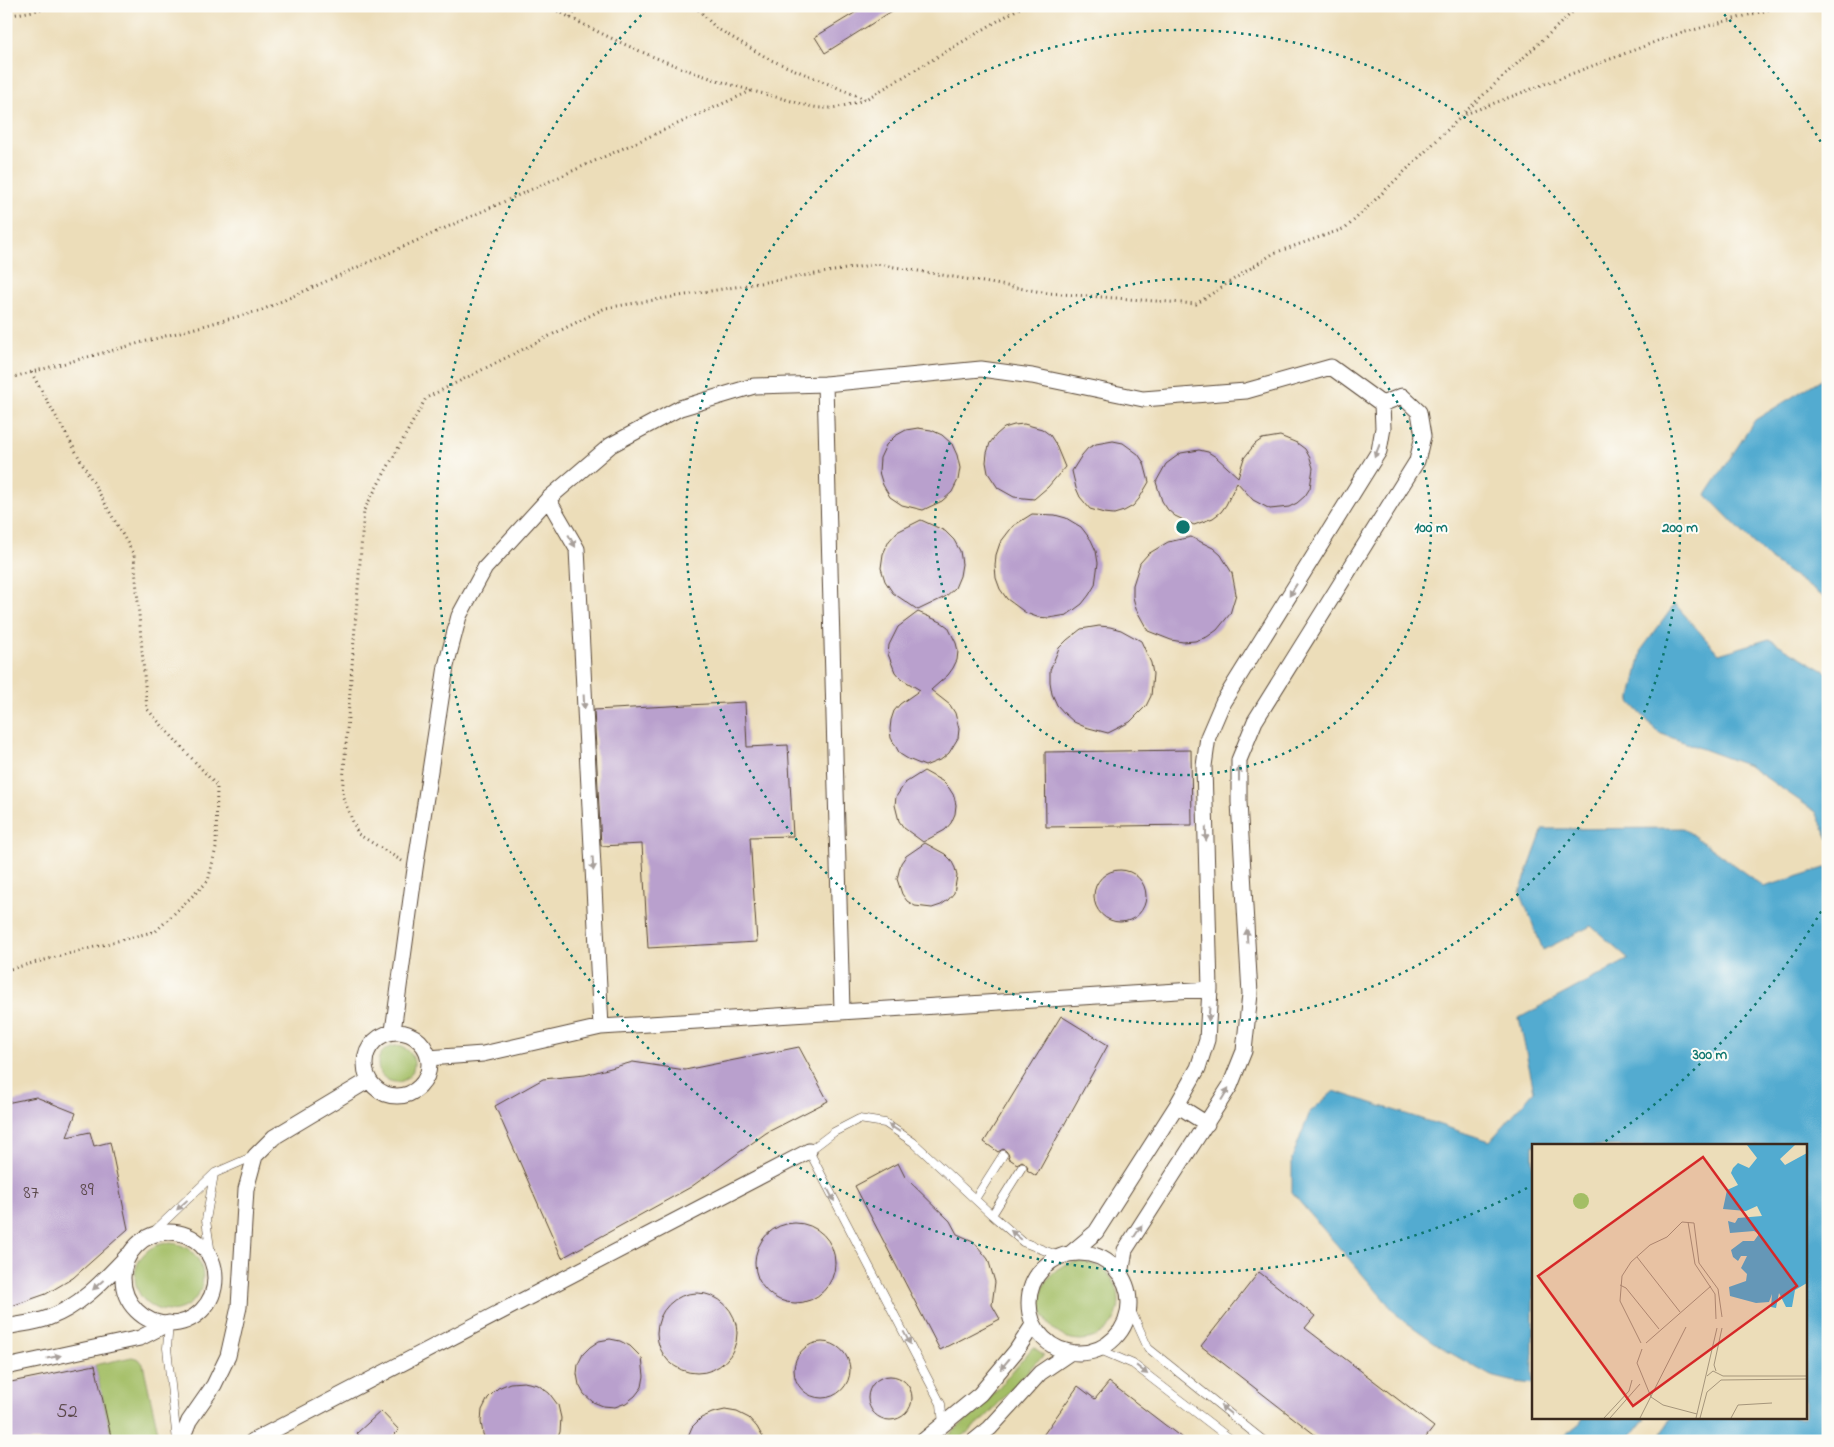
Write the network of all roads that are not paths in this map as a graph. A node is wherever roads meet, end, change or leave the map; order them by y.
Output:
1 (825, 384) junction
2 (1382, 404) junction
3 (548, 499) junction
4 (1210, 989) junction
5 (842, 1011) junction
6 (601, 1027) junction
7 (394, 1031) junction
8 (428, 1058) junction
9 (369, 1080) junction
10 (1177, 1105) junction
11 (1207, 1124) junction
12 (809, 1151) junction
13 (1003, 1155) dead end
14 (255, 1156) junction
15 (1022, 1167) dead end
16 (215, 1173) junction
17 (975, 1199) junction
18 (992, 1215) junction
19 (148, 1237) junction
20 (132, 1250) junction
21 (1065, 1254) junction
22 (212, 1261) junction
23 (1121, 1276) junction
24 (1129, 1306) junction
25 (169, 1323) junction
26 (1033, 1325) junction
27 (6, 1327) edge
28 (1098, 1349) junction
29 (1071, 1352) junction
30 (6, 1367) edge
31 (943, 1425) junction
32 (177, 1441) edge
33 (181, 1441) edge
34 (253, 1441) edge
35 (923, 1441) edge
36 (974, 1441) edge
37 (1233, 1441) edge
38 (1264, 1441) edge

1 - 2 street
1 - 3 street
1 - 5 street
2 -> 4 street
11 -> 2 street
3 -> 6 street
3 - 7 street
4 - 5 street
4 -> 10 street
5 - 6 street
6 - 8 street
7 - 8 street
7 - 9 street
8 - 9 street
9 - 14 street
10 - 11 street
10 - 21 street
23 -> 11 street
17 -> 12 lane
12 -> 31 lane
12 - 34 street
13 - 17 lane
14 - 16 lane
14 - 33 street
15 - 18 lane
16 -> 19 lane
16 - 22 lane
17 - 18 lane
21 -> 18 lane
19 - 20 street
19 - 22 street
20 - 25 street
20 -> 27 street
21 - 23 street
21 - 26 street
22 - 25 street
23 - 24 street
24 - 28 street
38 -> 24 lane
30 -> 25 street
25 - 32 lane
26 - 29 street
26 -> 31 street
28 - 29 street
28 -> 37 lane
29 - 36 street
31 - 35 street

